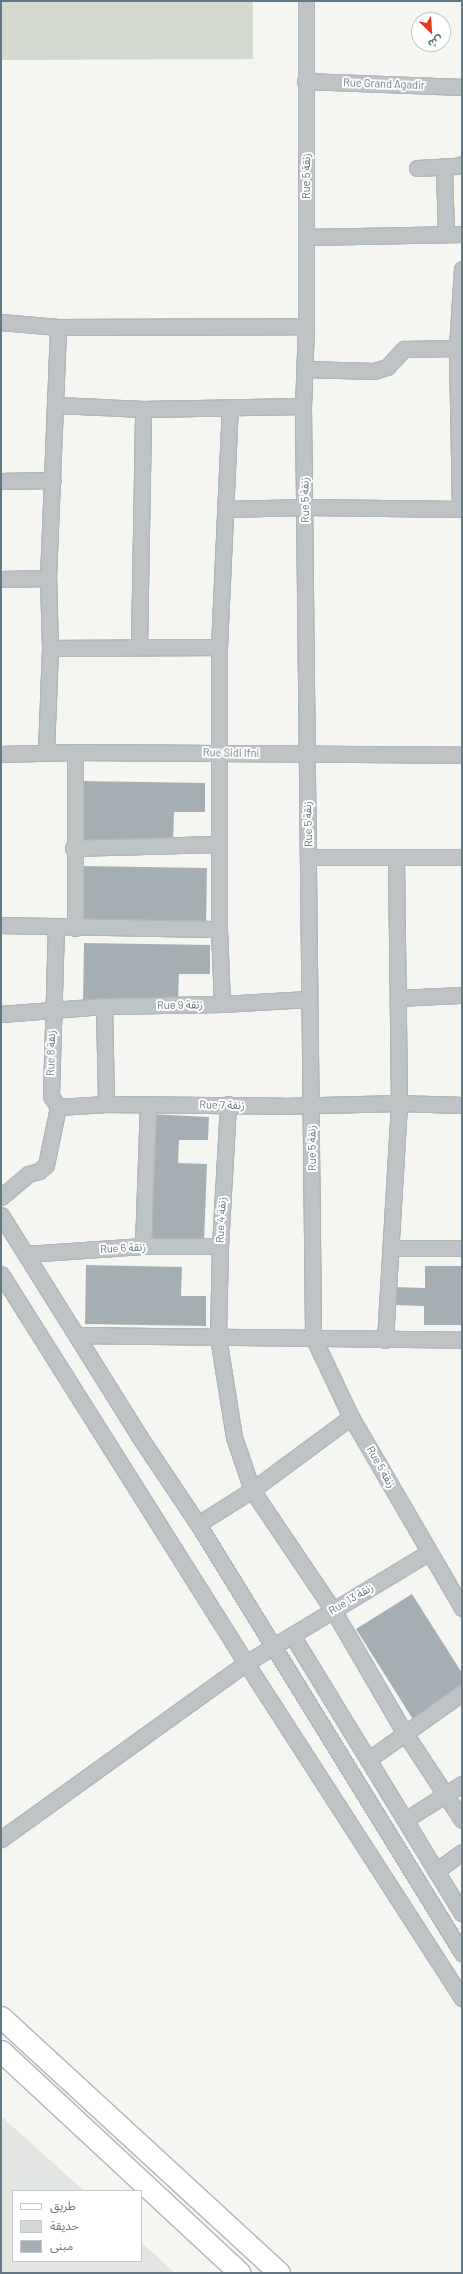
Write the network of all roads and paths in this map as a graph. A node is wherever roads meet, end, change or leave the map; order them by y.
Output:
1 (306, 1) edge
2 (305, 81) junction
3 (462, 87) edge
4 (462, 164) edge
5 (417, 168) dead end
6 (444, 168) junction
7 (446, 234) junction
8 (462, 234) edge
9 (306, 237) junction
10 (462, 269) edge
11 (461, 303) edge
12 (1, 322) edge
13 (306, 326) junction
14 (58, 327) junction
15 (457, 348) junction
16 (304, 369) junction
17 (57, 405) junction
18 (303, 406) junction
19 (230, 408) junction
20 (143, 409) junction
21 (54, 480) junction
22 (1, 481) edge
23 (306, 506) junction
24 (226, 509) junction
25 (461, 509) edge
26 (1, 578) edge
27 (48, 578) junction
28 (139, 647) junction
29 (219, 647) junction
30 (50, 648) junction
31 (46, 752) junction
32 (75, 752) junction
33 (218, 753) junction
34 (1, 754) edge
35 (462, 755) edge
36 (306, 756) junction
37 (218, 844) junction
38 (73, 848) junction
39 (309, 857) junction
40 (462, 857) edge
41 (396, 858) junction
42 (1, 925) edge
43 (56, 926) junction
44 (75, 928) junction
45 (218, 929) junction
46 (462, 995) edge
47 (398, 998) junction
48 (308, 999) junction
49 (222, 1004) junction
50 (104, 1006) junction
51 (52, 1011) junction
52 (1, 1014) edge
53 (54, 1101) junction
54 (399, 1103) junction
55 (106, 1104) junction
56 (228, 1104) junction
57 (462, 1104) edge
58 (148, 1106) junction
59 (311, 1106) junction
60 (1, 1196) edge
61 (1, 1215) edge
62 (143, 1246) junction
63 (220, 1246) junction
64 (391, 1248) junction
65 (462, 1248) edge
66 (26, 1254) junction
67 (1, 1274) edge
68 (76, 1335) junction
69 (218, 1337) junction
70 (313, 1337) junction
71 (385, 1340) junction
72 (462, 1340) edge
73 (351, 1417) junction
74 (252, 1490) junction
75 (198, 1524) junction
76 (428, 1552) junction
77 (462, 1608) edge
78 (333, 1610) junction
79 (292, 1635) junction
80 (274, 1646) junction
81 (246, 1663) junction
82 (462, 1693) edge
83 (404, 1732) junction
84 (369, 1759) junction
85 (462, 1784) edge
86 (446, 1794) junction
87 (405, 1820) junction
88 (462, 1820) edge
89 (1, 1839) edge
90 (462, 1852) edge
91 (436, 1871) junction
92 (462, 1913) edge
93 (462, 1953) edge
94 (462, 1998) edge
95 (1, 2017) edge
96 (1, 2051) edge
97 (240, 2273) edge
98 (279, 2273) edge

1 - 2 street, Rue 5 زنقة
2 - 3 street, Rue Grand Agadir
2 - 9 street, Rue 5 زنقة
4 - 6 street
5 - 6 street
6 - 7 street
7 - 8 street
7 - 9 street
9 - 13 street, Rue 5 زنقة
10 - 11 street
11 - 15 street
12 - 14 street
13 - 14 street
13 - 16 street, Rue 5 زنقة
14 - 17 street
15 - 16 street
15 - 25 street
16 - 18 street, Rue 5 زنقة
17 - 20 street
17 - 21 street
18 - 19 street
18 - 23 street, Rue 5 زنقة
19 - 20 street
19 - 24 street
20 - 28 street
21 - 22 street
21 - 27 street
23 - 24 street
23 - 25 street
23 - 36 street, Rue 5 زنقة
24 - 29 street
26 - 27 street
27 - 30 street
28 - 29 street
28 - 30 street
29 - 33 street
30 - 31 street
31 - 32 street, Rue Sidi Ifni
31 - 34 street, Rue Sidi Ifni
32 - 33 street, Rue Sidi Ifni
32 - 38 street
33 - 36 street, Rue Sidi Ifni
33 - 37 street
35 - 36 street, Rue Sidi Ifni
36 - 39 street, Rue 5 زنقة
37 - 38 street
37 - 45 street
38 - 44 street
39 - 41 street
39 - 48 street, Rue 5 زنقة
40 - 41 street
41 - 47 street
42 - 43 street
43 - 44 street
43 - 51 street
44 - 45 street
45 - 49 street
46 - 47 street
47 - 54 street
48 - 49 street, Rue 9 زنقة
48 - 59 street, Rue 5 زنقة
49 - 50 street, Rue 9 زنقة
50 - 51 street, Rue 9 زنقة
50 - 55 street
51 - 52 street
51 - 53 street, Rue 8 زنقة
53 - 55 street, Rue 7 زنقة
53 - 60 street, Rue 8 زنقة
54 - 57 street, Rue 7 زنقة
54 - 59 street, Rue 7 زنقة
54 - 64 street
55 - 58 street, Rue 7 زنقة
56 - 58 street, Rue 7 زنقة
56 - 59 street, Rue 7 زنقة
56 - 63 street, Rue 4 زنقة
58 - 62 street
59 - 70 street, Rue 5 زنقة
61 - 66 street
62 - 63 street, Rue 6 زنقة
62 - 66 street, Rue 6 زنقة
63 - 69 street, Rue 4 زنقة
64 - 65 street
64 - 71 street
66 - 68 street
67 - 81 street
68 - 69 street
68 - 75 street
69 - 70 street
69 - 74 street, Rue 4 زنقة
70 - 71 street
70 - 73 street, Rue 5 زنقة
71 - 72 street
73 - 74 street
73 - 76 street, Rue 5 زنقة
74 - 75 street
74 - 78 street, Rue 4 زنقة
75 - 80 street
76 - 77 street, Rue 5 زنقة
76 - 78 street, Rue 13 زنقة
78 - 79 street, Rue 13 زنقة
78 - 83 street, Rue 4 زنقة
79 - 80 street, Rue 13 زنقة
79 - 84 street
80 - 81 street, Rue 13 زنقة
80 - 93 street
81 - 89 street, Rue 13 زنقة
81 - 94 street
82 - 83 street
83 - 84 street
83 - 86 street, Rue 4 زنقة
84 - 87 street
85 - 86 street
86 - 87 street
86 - 88 street, Rue 4 زنقة
87 - 91 street
90 - 91 street
91 - 92 street
95 - 98 street
96 - 97 street

